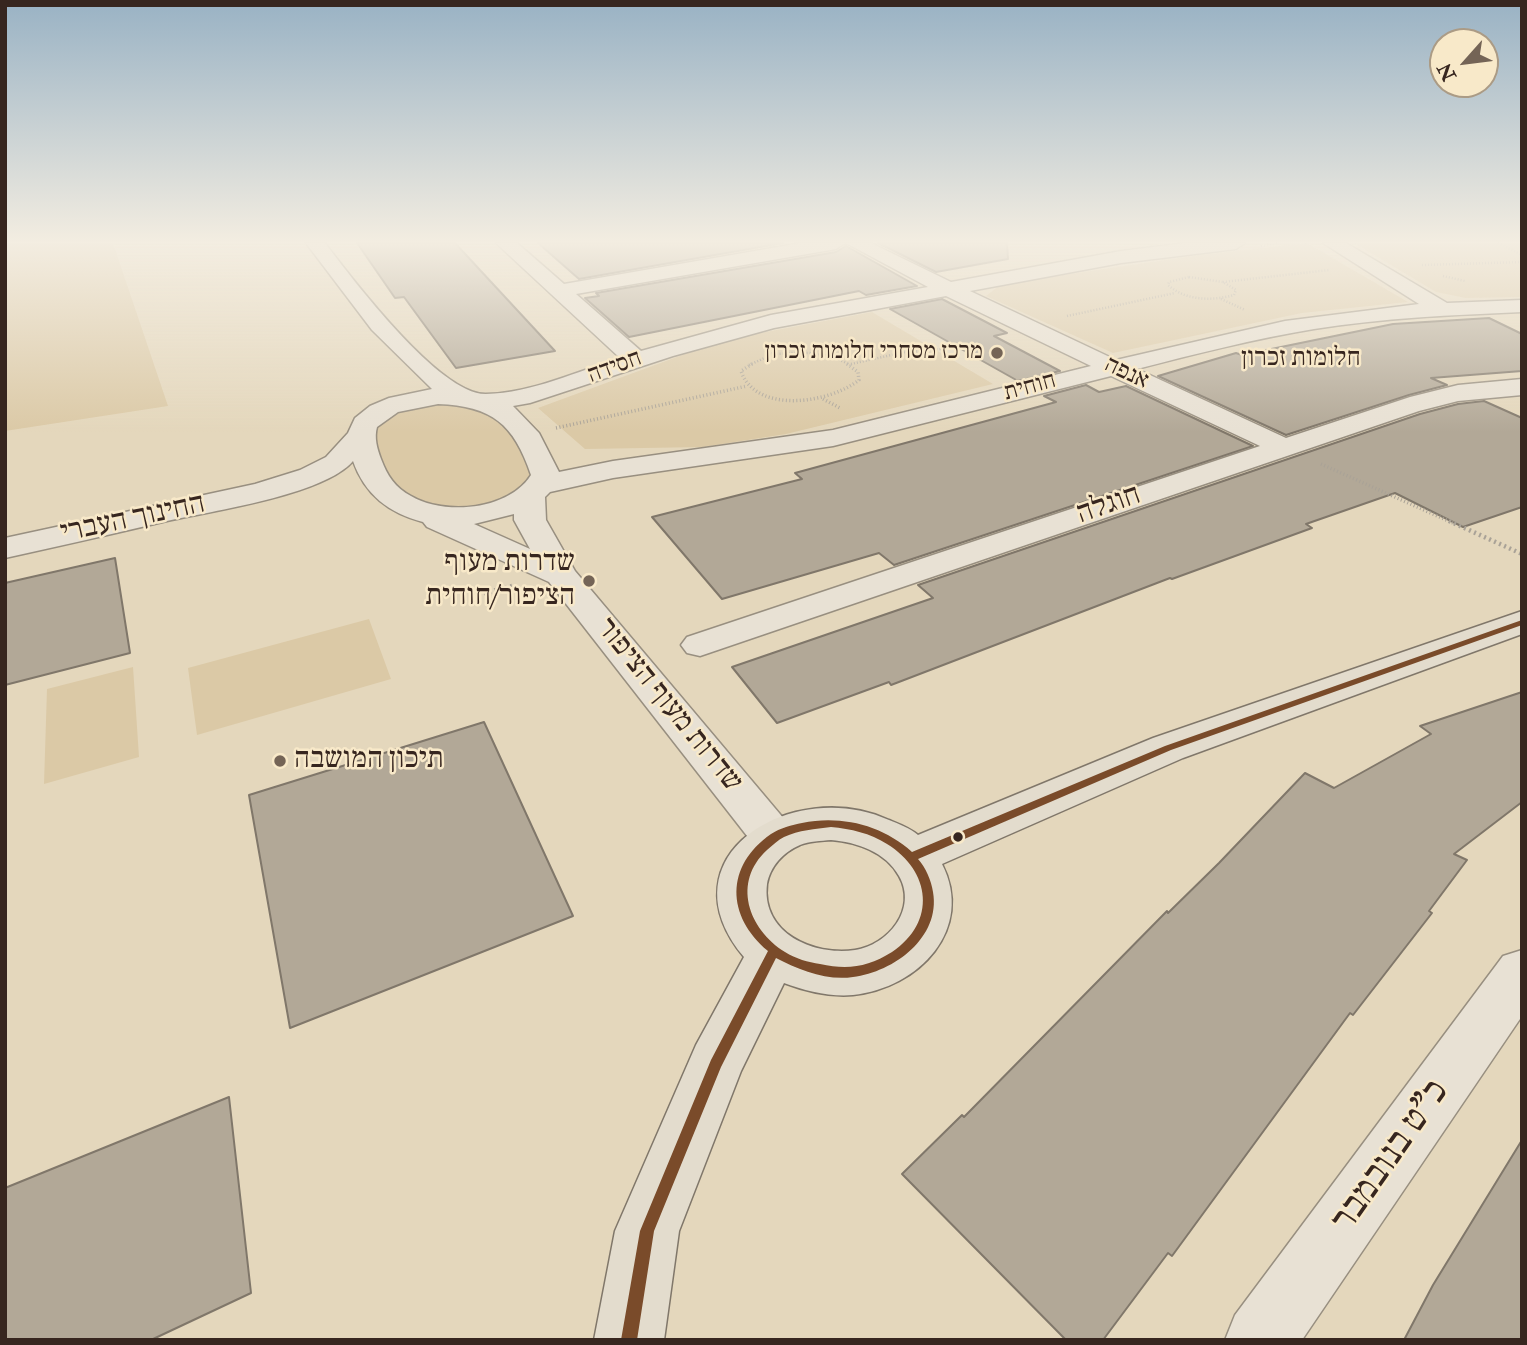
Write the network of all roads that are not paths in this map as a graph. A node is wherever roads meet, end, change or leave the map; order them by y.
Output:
1 (363, 306) edge
2 (577, 306) edge
3 (857, 306) edge
4 (981, 306) edge
5 (1437, 306) edge
6 (1522, 306) edge
7 (1442, 309) junction
8 (409, 359) junction
9 (636, 359) junction
10 (1111, 367) junction
11 (1522, 387) edge
12 (457, 396) junction
13 (489, 401) junction
14 (384, 410) junction
15 (361, 435) junction
16 (1284, 447) junction
17 (535, 490) junction
18 (262, 492) junction
19 (389, 496) junction
20 (430, 516) junction
21 (5, 548) edge
22 (561, 575) junction
23 (1522, 622) edge
24 (701, 645) dead end
25 (774, 838) junction
26 (911, 857) junction
27 (773, 953) junction
28 (1522, 972) edge
29 (629, 1340) edge
30 (1260, 1340) edge

1 - 8 street
2 - 9 street
3 - 9 street, חסידה
4 - 10 street, אנפה
5 - 7 street
6 - 7 street, חוחית
7 - 10 street, חוחית
8 - 12 street
8 - 14 street
9 - 13 street, חסידה
10 - 16 street, אנפה
10 - 17 street, חוחית
11 - 16 street, חוגלה
12 - 13 street
12 - 14 street
13 - 17 street
14 - 15 street
15 - 18 street, החינוך העברי
15 - 19 street
16 - 24 street, חוגלה
17 - 20 street
17 - 22 street, שדרות מעוף הציפור
18 - 19 street, החינוך העברי
18 - 21 street, החינוך העברי
19 - 20 street
20 - 22 street, שדרות מעוף הציפור
22 - 25 street, שדרות מעוף הציפור
23 - 26 main road
25 - 26 main road
25 - 27 main road
26 - 27 main road
27 - 29 main road
28 - 30 street, כ"ט בנובמבר

